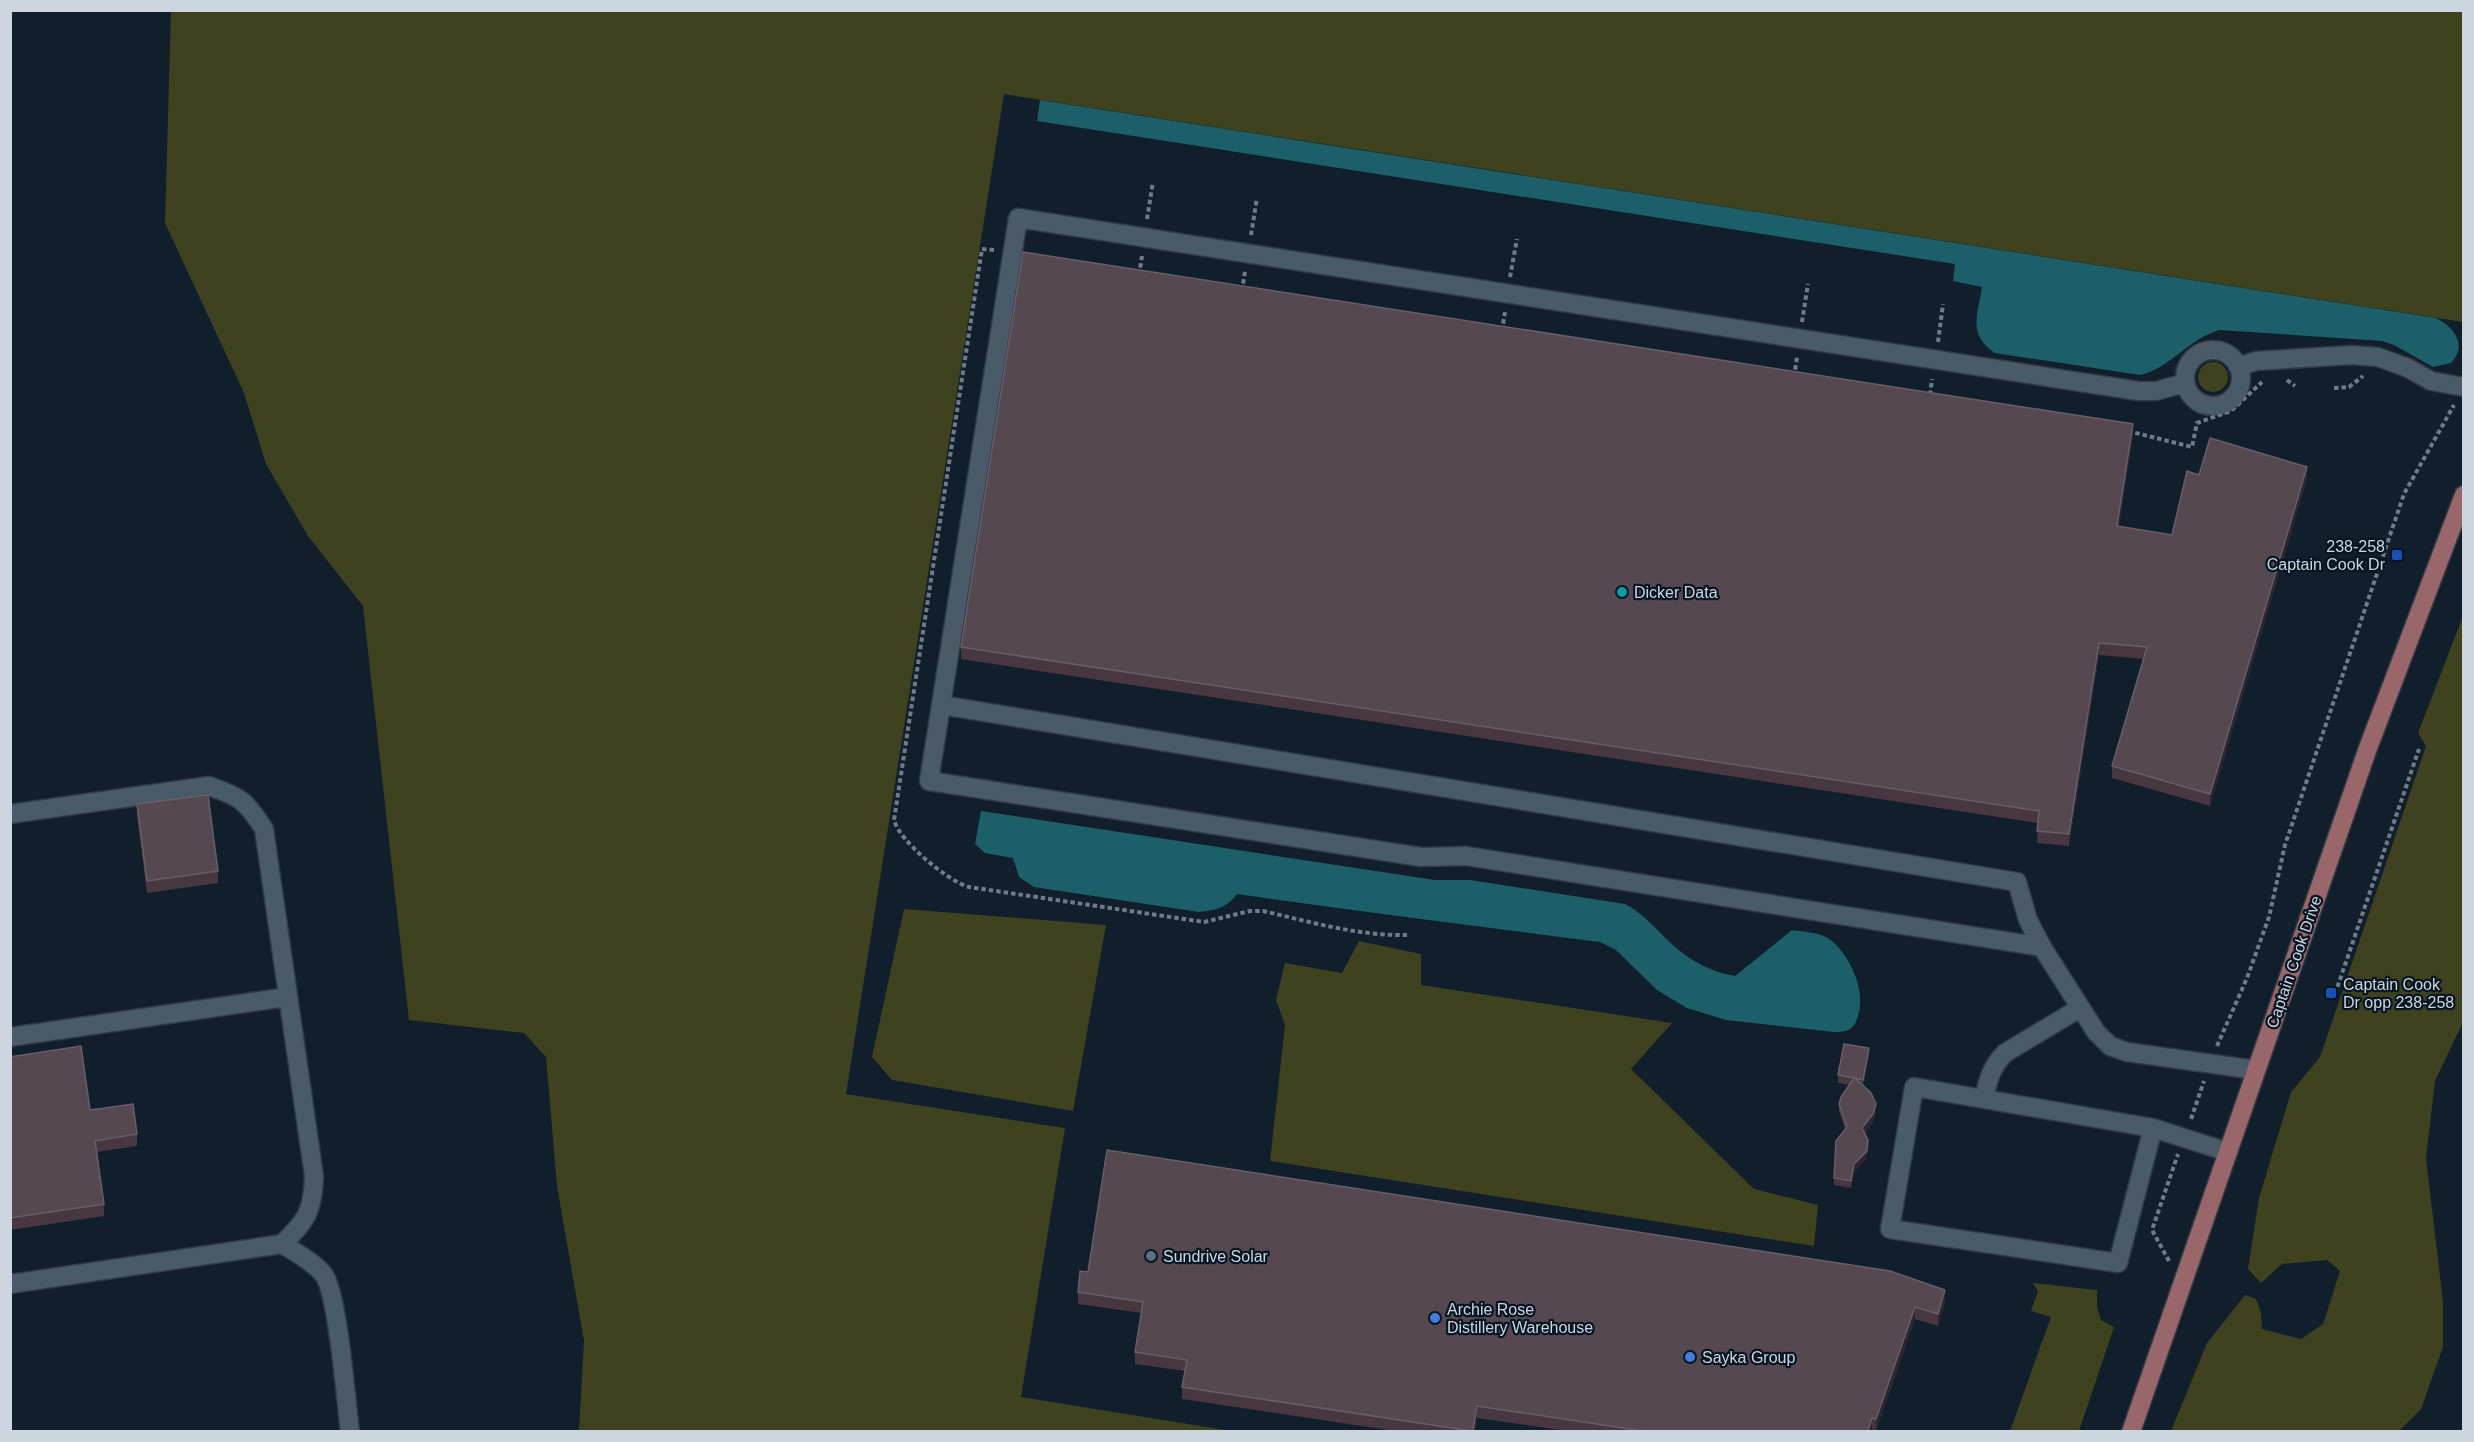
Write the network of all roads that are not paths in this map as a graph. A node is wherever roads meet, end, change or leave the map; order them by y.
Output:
1 (2238, 367) junction
2 (2185, 383) junction
3 (2461, 393) edge
4 (2463, 495) edge
5 (941, 705) junction
6 (10, 814) edge
7 (2042, 948) junction
8 (287, 997) junction
9 (2080, 1008) junction
10 (10, 1037) edge
11 (2256, 1070) junction
12 (1984, 1099) junction
13 (2153, 1128) junction
14 (2228, 1152) junction
15 (282, 1244) junction
16 (10, 1284) edge
17 (350, 1431) edge
18 (2131, 1431) edge

1 - 2 lane
1 - 2 lane
1 - 3 lane
2 - 5 lane
4 - 11 main road, Captain Cook Drive
5 - 7 lane
5 - 7 lane
6 - 8 lane
7 - 9 lane
8 - 10 lane
8 - 15 lane
9 - 11 lane
9 - 12 lane
11 - 14 main road, Captain Cook Drive
12 - 13 lane
12 - 13 lane
13 - 14 lane
14 - 18 main road, Captain Cook Drive
15 - 16 lane
15 - 17 lane

